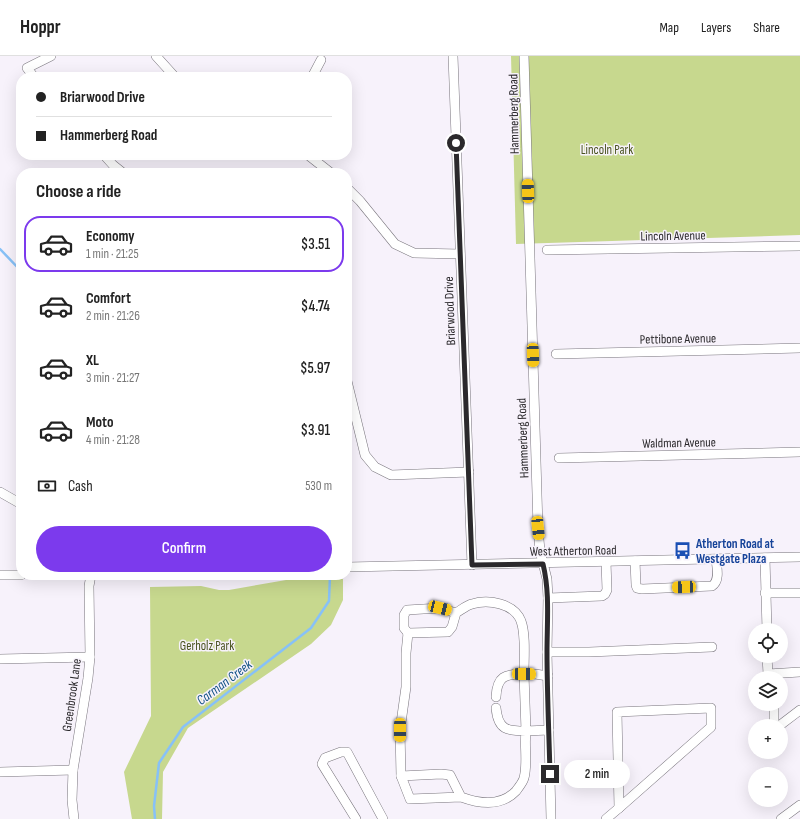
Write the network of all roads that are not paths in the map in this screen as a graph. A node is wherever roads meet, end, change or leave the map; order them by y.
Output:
1 (51, 56) edge
2 (156, 56) edge
3 (453, 56) edge
4 (524, 56) edge
5 (321, 60) dead end
6 (30, 72) edge
7 (170, 72) edge
8 (315, 72) edge
9 (108, 160) edge
10 (314, 160) edge
11 (117, 168) edge
12 (325, 168) edge
13 (352, 193) edge
14 (800, 246) edge
15 (547, 250) dead end
16 (460, 254) junction
17 (800, 348) edge
18 (556, 354) dead end
19 (352, 402) edge
20 (800, 452) edge
21 (559, 458) dead end
22 (469, 472) junction
23 (0, 492) edge
24 (16, 502) edge
25 (800, 557) edge
26 (765, 558) junction
27 (716, 559) junction
28 (635, 561) junction
29 (606, 562) junction
30 (543, 564) junction
31 (472, 565) junction
32 (352, 567) edge
33 (0, 575) edge
34 (16, 575) edge
35 (90, 580) edge
36 (765, 593) junction
37 (800, 593) edge
38 (548, 598) junction
39 (456, 613) junction
40 (766, 623) edge
41 (408, 633) junction
42 (712, 647) dead end
43 (547, 652) junction
44 (90, 657) junction
45 (0, 659) edge
46 (800, 672) edge
47 (524, 674) junction
48 (788, 674) edge
49 (548, 676) junction
50 (496, 697) dead end
51 (496, 708) dead end
52 (800, 710) edge
53 (788, 719) edge
54 (549, 730) junction
55 (526, 731) junction
56 (73, 770) junction
57 (0, 772) edge
58 (401, 776) junction
59 (461, 797) junction
60 (800, 805) edge
61 (619, 808) junction
62 (74, 819) edge
63 (356, 819) edge
64 (383, 819) edge
65 (551, 819) edge
66 (606, 819) edge
67 (781, 819) edge

1 - 6 street
2 - 7 street
3 - 16 street, Briarwood Drive
4 - 30 street, Hammerberg Road
5 - 8 street
9 - 11 street
10 - 12 street
13 - 16 street
14 - 15 street, Lincoln Avenue
16 - 22 street, Briarwood Drive
17 - 18 street, Pettibone Avenue
19 - 22 street
20 - 21 street, Waldman Avenue
22 - 31 street, Briarwood Drive
23 - 24 street
25 - 26 street, West Atherton Road
26 - 27 street, West Atherton Road
26 - 36 street
27 - 28 street, West Atherton Road
27 - 28 street
28 - 29 street, West Atherton Road
29 - 30 street, West Atherton Road
29 - 38 street
30 - 31 street, West Atherton Road
30 - 38 street, Hammerberg Road
31 - 32 street, West Atherton Road
33 - 34 street
35 - 44 street, Greenbrook Lane
36 - 37 street
36 - 40 street
38 - 43 street, Hammerberg Road
39 - 41 street
39 - 41 street
39 - 47 street
41 - 58 street
42 - 43 street
43 - 49 street, Hammerberg Road
44 - 45 street
44 - 56 street, Greenbrook Lane
46 - 48 street
47 - 49 street
47 - 50 street
47 - 55 street
49 - 54 street, Hammerberg Road
51 - 55 street
52 - 53 street
54 - 55 street
54 - 65 street, Hammerberg Road
55 - 59 street
56 - 57 street
56 - 62 street, Greenbrook Lane
58 - 59 street
58 - 59 street
60 - 67 street
61 - 61 street
61 - 66 street
63 - 64 street

